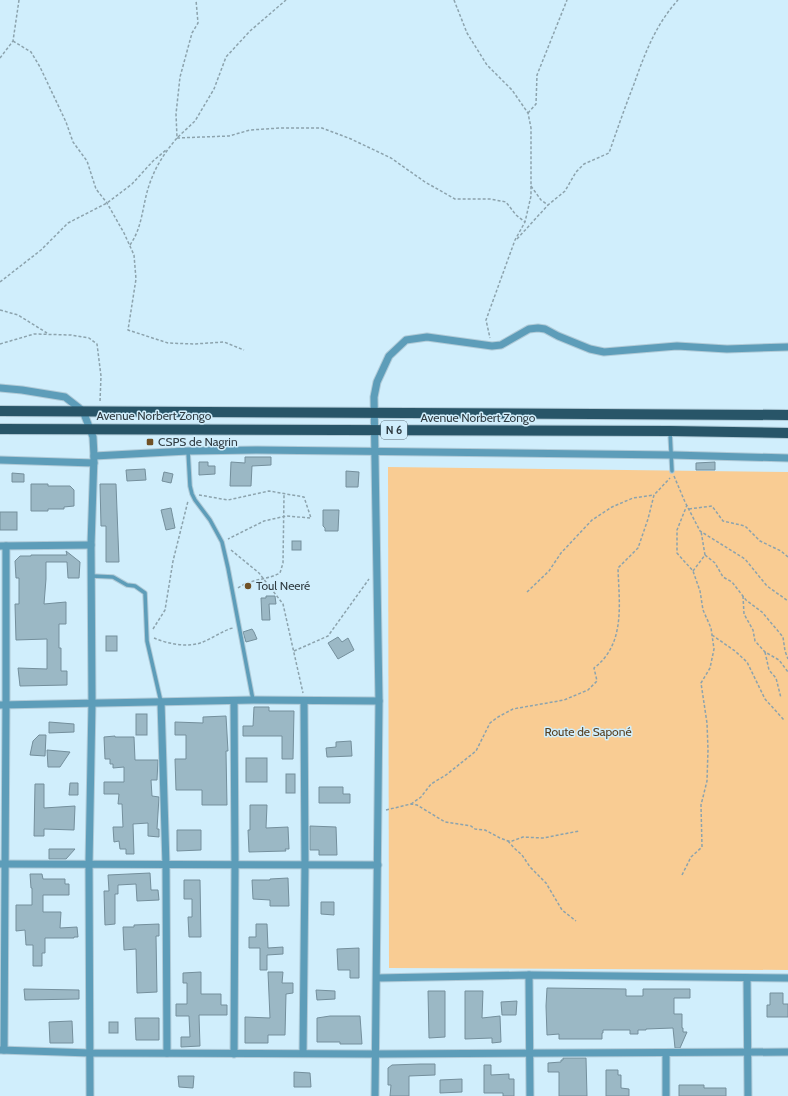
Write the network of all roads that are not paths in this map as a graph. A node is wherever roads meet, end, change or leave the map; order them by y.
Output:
1 (788, 347) edge
2 (0, 388) edge
3 (0, 411) edge
4 (83, 411) junction
5 (373, 413) junction
6 (788, 415) edge
7 (0, 429) edge
8 (90, 429) junction
9 (374, 430) junction
10 (670, 431) junction
11 (788, 433) edge
12 (188, 451) junction
13 (374, 452) junction
14 (672, 455) junction
15 (788, 458) edge
16 (94, 459) junction
17 (0, 460) edge
18 (672, 471) road end
19 (91, 545) junction
20 (3, 546) edge
21 (92, 576) junction
22 (253, 700) junction
23 (304, 700) junction
24 (234, 701) junction
25 (380, 701) junction
26 (161, 702) junction
27 (92, 703) junction
28 (3, 705) edge
29 (3, 864) edge
30 (89, 864) junction
31 (166, 865) junction
32 (235, 865) junction
33 (305, 865) junction
34 (378, 865) junction
35 (529, 976) junction
36 (377, 978) junction
37 (747, 978) junction
38 (788, 978) edge
39 (2, 1050) edge
40 (788, 1052) edge
41 (90, 1053) junction
42 (167, 1053) junction
43 (303, 1053) junction
44 (666, 1053) junction
45 (748, 1053) junction
46 (234, 1054) junction
47 (375, 1054) junction
48 (530, 1054) junction
49 (90, 1096) edge
50 (375, 1096) edge
51 (530, 1096) edge
52 (666, 1096) edge
53 (748, 1096) edge

1 - 5 street
2 - 4 street
3 - 4 main road, Avenue Norbert Zongo / N 6
4 - 5 main road, Avenue Norbert Zongo / N 6
4 - 8 street
5 - 6 main road, Avenue Norbert Zongo / N 6
5 - 9 street
7 - 8 main road, Avenue Norbert Zongo / N 6
8 - 9 main road, Avenue Norbert Zongo / N 6
8 - 16 street
9 - 10 main road, Avenue Norbert Zongo / N 6
9 - 13 street
10 - 11 main road, Avenue Norbert Zongo / N 6
10 - 14 lane
12 - 13 street
12 - 16 street
12 - 22 lane
13 - 14 street
13 - 25 street
14 - 15 street
14 - 18 lane
16 - 17 street
16 - 19 street
19 - 20 street
19 - 21 street
20 - 28 street
21 - 26 lane
21 - 27 street
22 - 23 street
22 - 24 street
23 - 25 street
23 - 33 street
24 - 26 street
24 - 32 street
25 - 34 street
26 - 27 street
26 - 31 street
27 - 28 street
27 - 30 street
28 - 29 street
29 - 30 street
29 - 39 street
30 - 31 street
30 - 41 street
31 - 32 street
31 - 42 street
32 - 33 street
32 - 46 street
33 - 34 street
33 - 43 street
34 - 36 street
35 - 36 street
35 - 37 street
35 - 48 street
36 - 47 street
37 - 38 street
37 - 45 street
39 - 41 street
40 - 45 street
41 - 42 street
41 - 49 street
42 - 46 street
43 - 46 street
43 - 47 street
44 - 45 street
44 - 48 street
44 - 52 street
45 - 53 street
47 - 48 street
47 - 50 street
48 - 51 street

